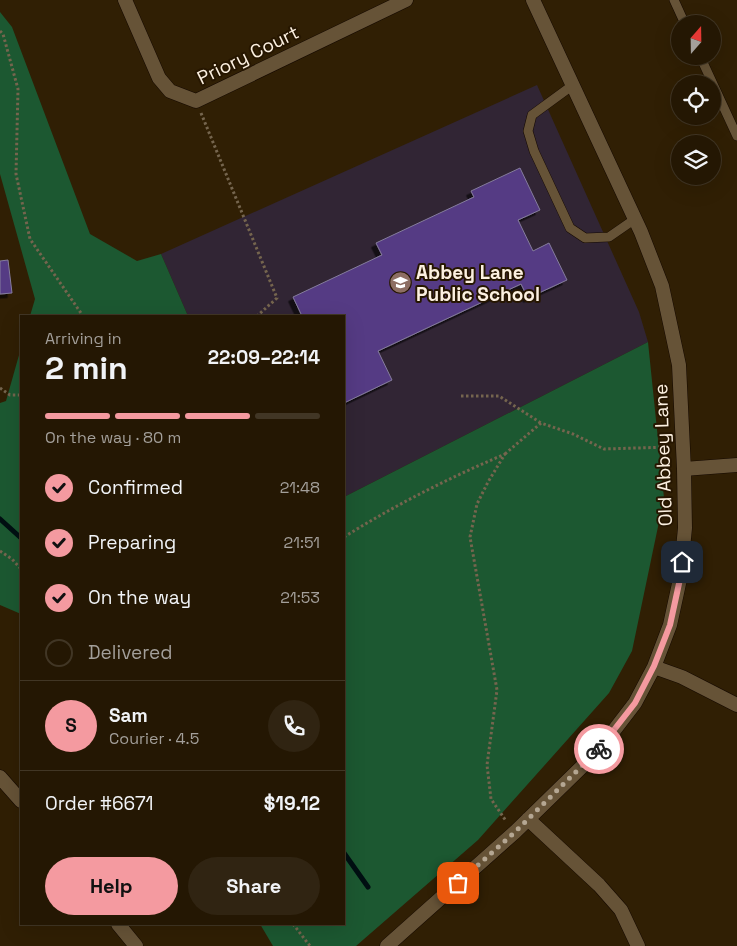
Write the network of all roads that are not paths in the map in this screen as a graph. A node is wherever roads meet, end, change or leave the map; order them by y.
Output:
1 (125, 0) edge
2 (406, 0) edge
3 (533, 0) edge
4 (674, 0) edge
5 (681, 15) edge
6 (704, 65) edge
7 (573, 85) junction
8 (737, 136) edge
9 (635, 220) junction
10 (737, 465) edge
11 (684, 468) junction
12 (654, 666) junction
13 (737, 705) edge
14 (0, 777) edge
15 (20, 799) edge
16 (528, 819) junction
17 (119, 925) edge
18 (132, 945) edge
19 (387, 946) edge
20 (638, 946) edge

1 - 2 street, Priory Court
3 - 7 street, Old Abbey Lane
4 - 5 lane
6 - 8 lane
7 - 9 street, Old Abbey Lane
7 - 9 lane
9 - 11 street, Old Abbey Lane
10 - 11 street
11 - 12 street, Old Abbey Lane
12 - 13 street
12 - 16 street, Old Abbey Lane
14 - 15 street
16 - 19 street, Old Abbey Lane
16 - 20 street
17 - 18 street

